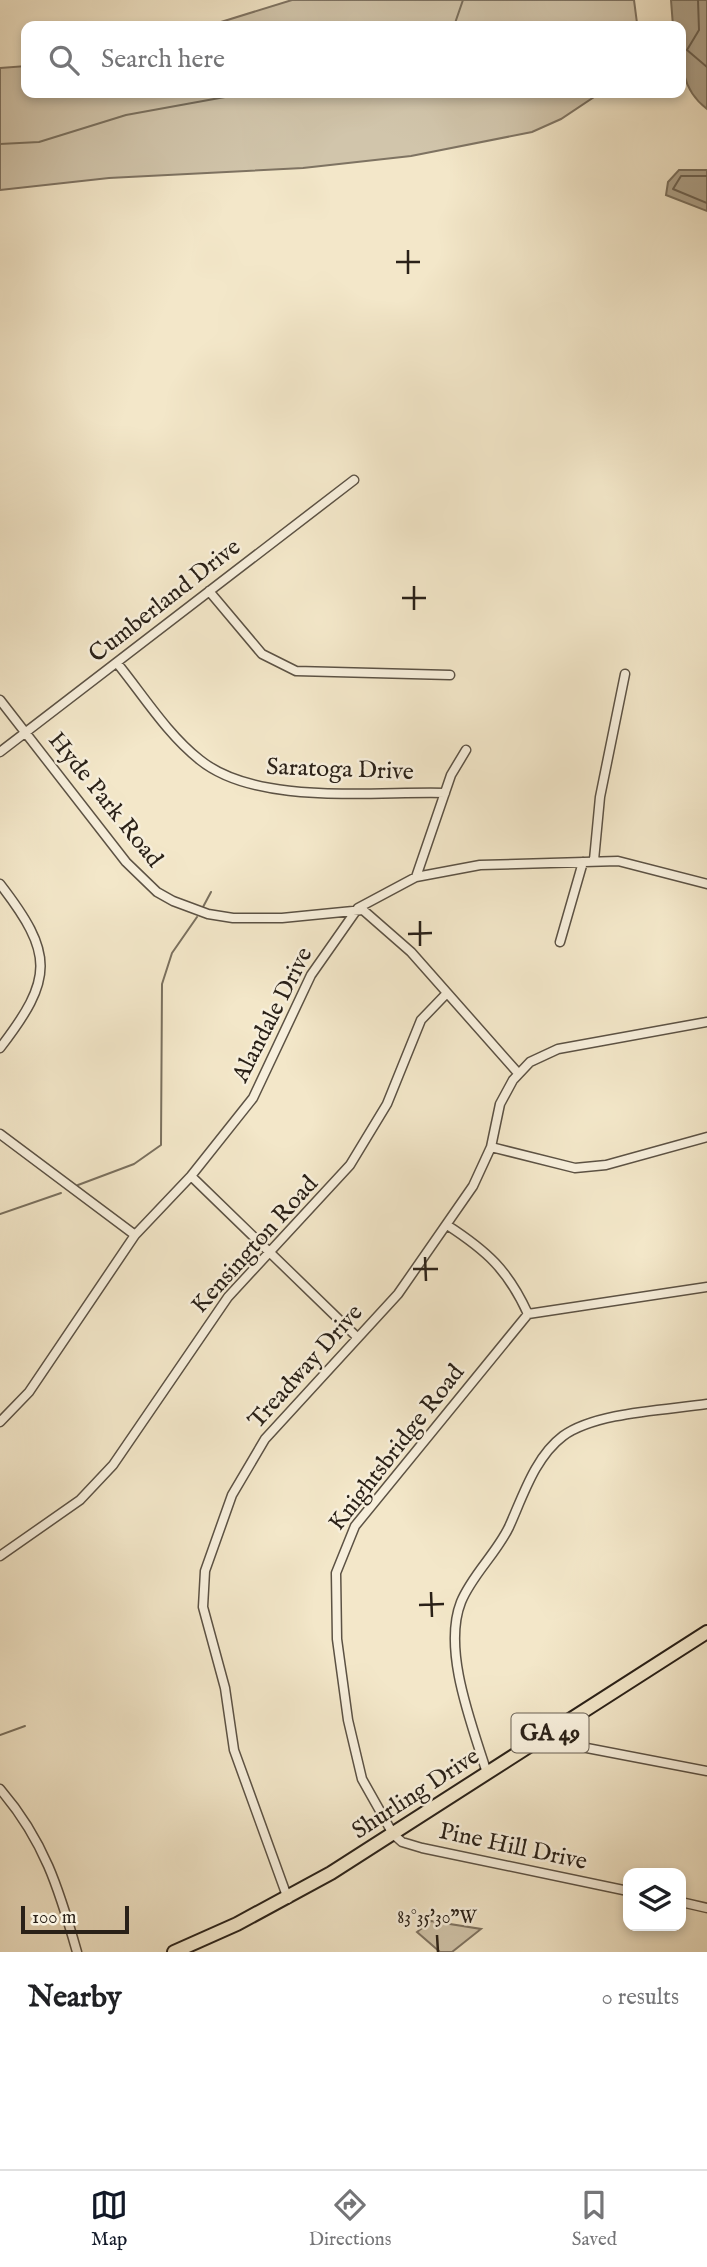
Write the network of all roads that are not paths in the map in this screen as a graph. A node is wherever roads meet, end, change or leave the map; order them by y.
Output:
1 (354, 480) dead end
2 (209, 591) junction
3 (117, 663) junction
4 (625, 674) dead end
5 (450, 675) dead end
6 (0, 699) edge
7 (26, 732) junction
8 (466, 750) dead end
9 (0, 752) edge
10 (445, 793) junction
11 (594, 860) junction
12 (583, 862) junction
13 (416, 877) junction
14 (0, 884) edge
15 (707, 884) edge
16 (358, 908) junction
17 (560, 942) dead end
18 (447, 993) junction
19 (707, 1022) edge
20 (0, 1048) edge
21 (518, 1073) junction
22 (0, 1134) edge
23 (707, 1137) edge
24 (491, 1147) junction
25 (191, 1176) junction
26 (447, 1225) junction
27 (135, 1235) junction
28 (271, 1254) junction
29 (707, 1287) edge
30 (528, 1314) junction
31 (357, 1336) junction
32 (707, 1404) edge
33 (0, 1422) edge
34 (0, 1556) edge
35 (707, 1632) edge
36 (540, 1739) junction
37 (707, 1771) edge
38 (487, 1773) junction
39 (0, 1789) edge
40 (393, 1834) junction
41 (623, 1890) edge
42 (288, 1899) junction
43 (686, 1903) edge
44 (707, 1908) edge
45 (77, 1952) edge
46 (174, 1952) edge

1 - 2 street, Cumberland Drive
2 - 3 street, Cumberland Drive
2 - 5 street
3 - 7 street, Cumberland Drive
3 - 10 street, Saratoga Drive
4 - 11 street
6 - 7 street, Hyde Park Road
7 - 9 street, Cumberland Drive
7 - 16 street, Hyde Park Road
8 - 10 street
10 - 13 street
11 - 12 street, Alandale Drive
11 - 15 street, Alandale Drive
12 - 13 street, Alandale Drive
12 - 17 street
13 - 16 street, Alandale Drive
14 - 20 street
16 - 18 street
16 - 25 street, Alandale Drive
18 - 21 street
18 - 28 street, Kensington Road
19 - 21 street, Treadway Drive
21 - 24 street, Treadway Drive
22 - 27 street
23 - 24 street
24 - 26 street, Treadway Drive
25 - 27 street, Alandale Drive
25 - 28 street
26 - 30 street
26 - 31 street, Treadway Drive
27 - 33 street, Alandale Drive
28 - 31 street
28 - 34 street, Kensington Road
29 - 30 street
30 - 40 street, Knightsbridge Road
31 - 42 street, Treadway Drive
32 - 38 street
35 - 36 main road, Shurling Drive / GA 49
36 - 37 street
36 - 38 main road, Shurling Drive / GA 49
38 - 40 main road, Shurling Drive / GA 49
39 - 45 street
40 - 41 street, Pine Hill Drive
40 - 42 main road, Shurling Drive / GA 49
42 - 46 main road, Shurling Drive / GA 49
43 - 44 street

